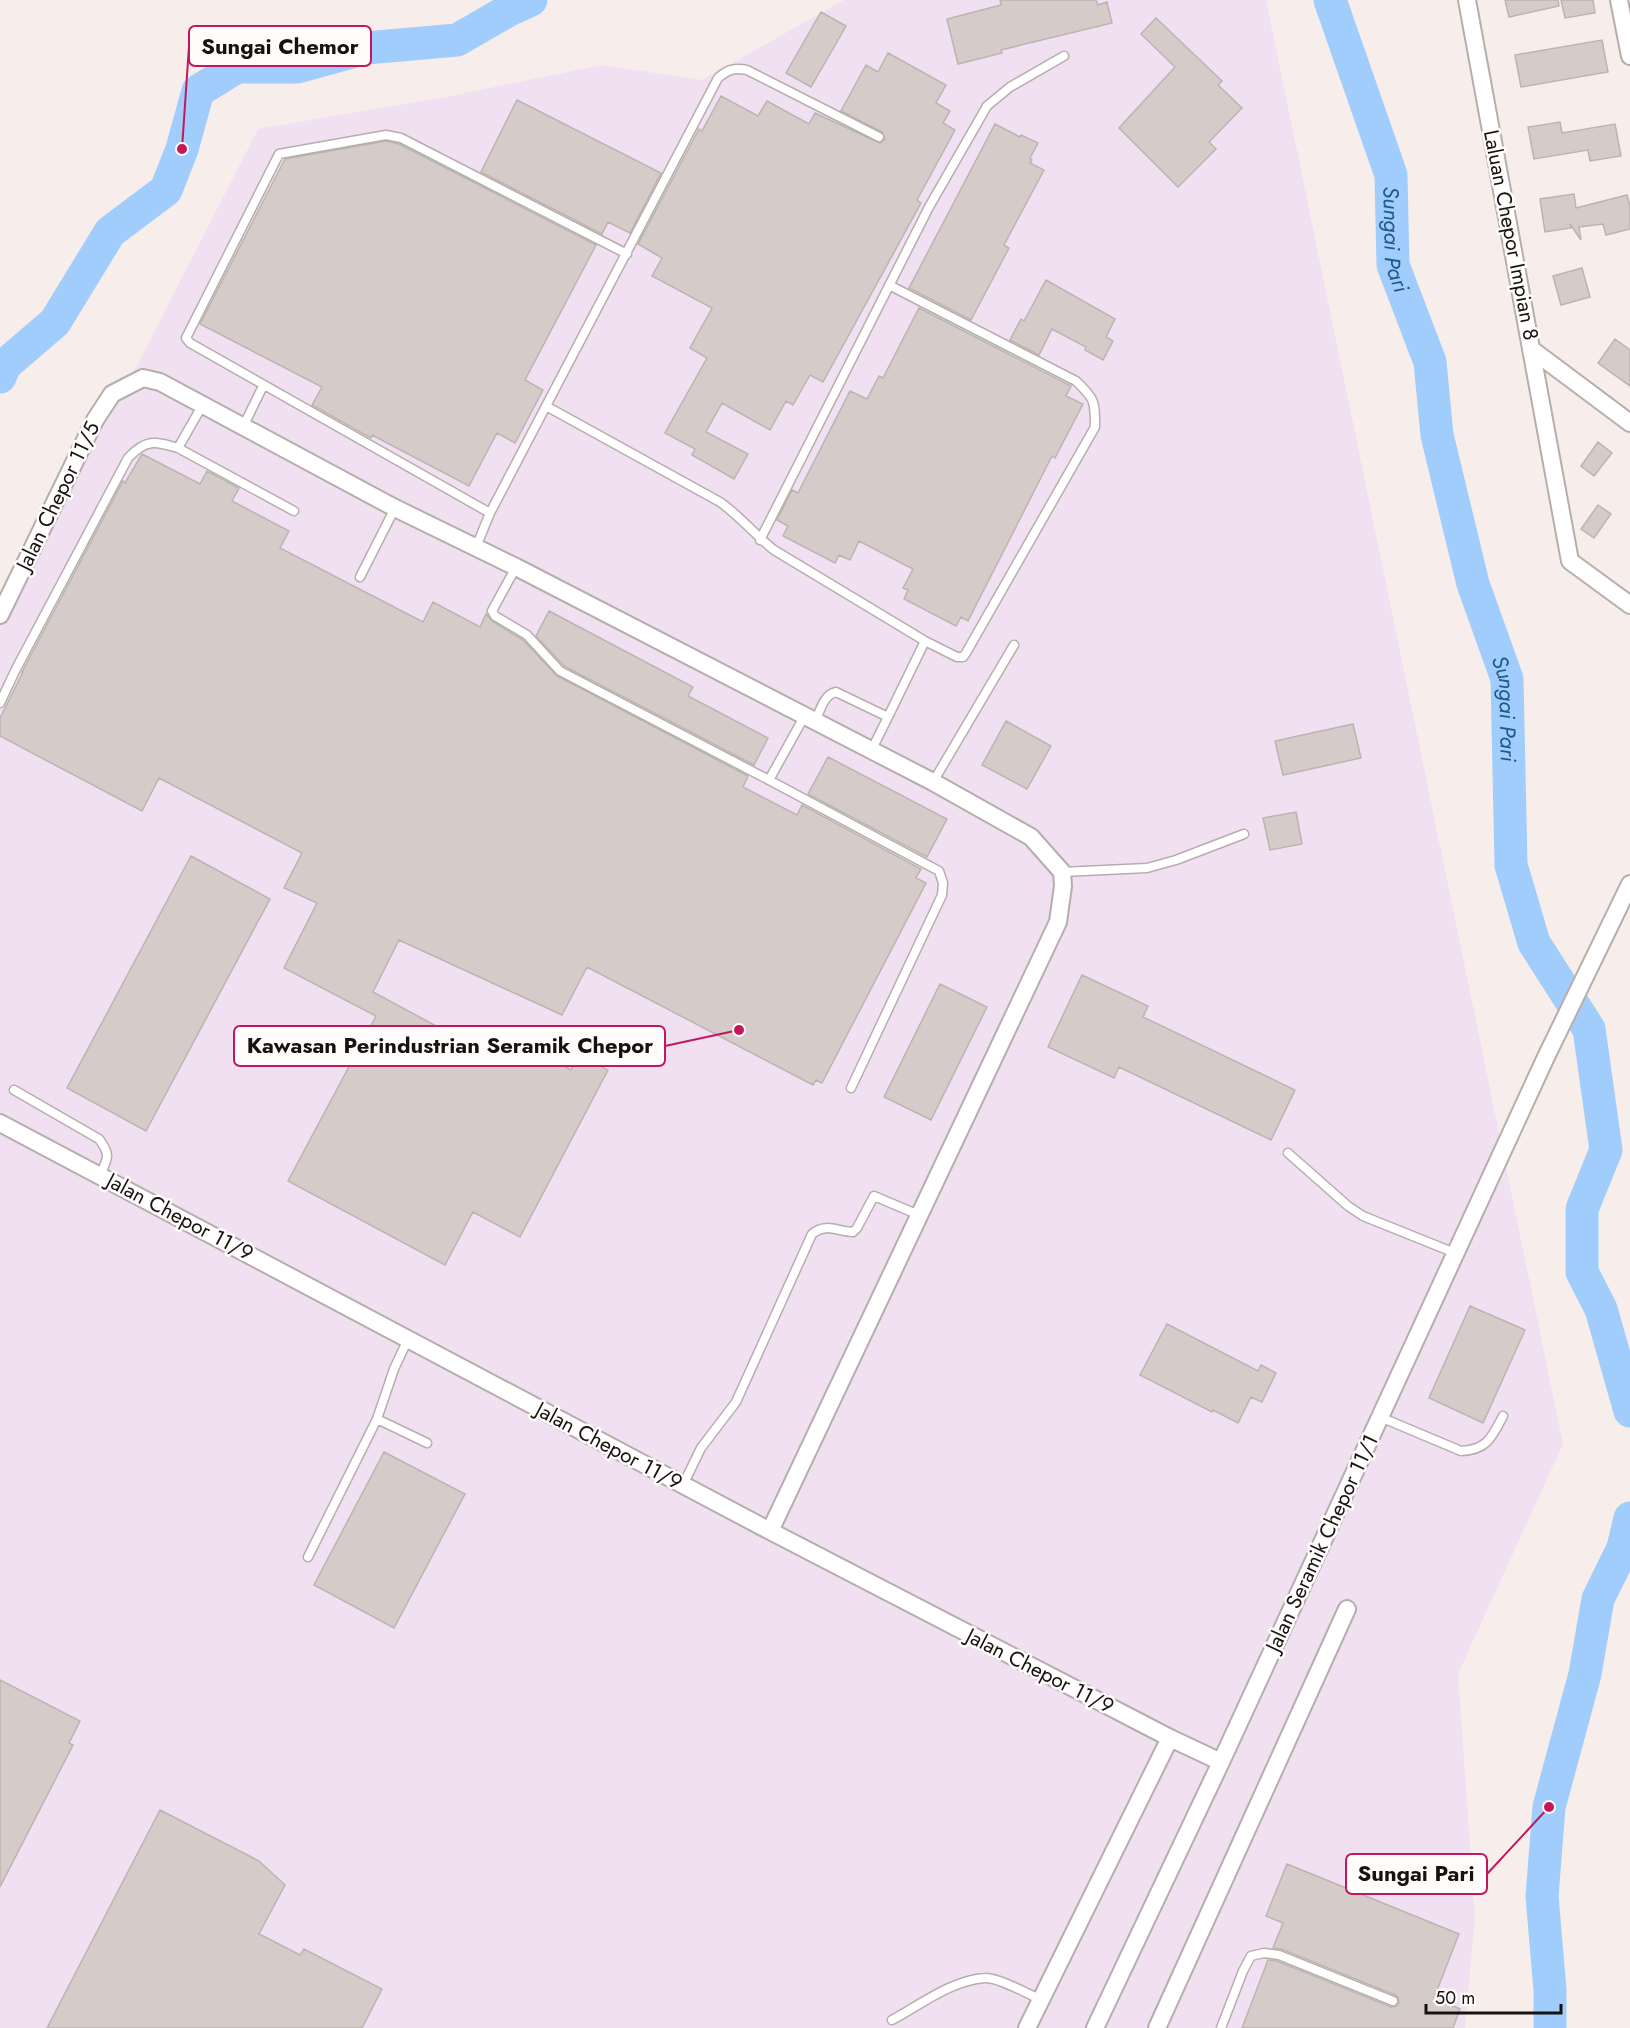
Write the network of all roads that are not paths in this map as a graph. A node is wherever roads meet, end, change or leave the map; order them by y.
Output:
1 (1467, 0) edge
2 (1619, 0) edge
3 (1064, 56) dead end
4 (1630, 56) edge
5 (879, 137) dead end
6 (627, 254) junction
7 (889, 285) junction
8 (1531, 349) junction
9 (263, 386) junction
10 (202, 406) junction
11 (546, 406) junction
12 (1630, 423) edge
13 (243, 427) junction
14 (178, 448) junction
15 (395, 507) junction
16 (294, 511) dead end
17 (490, 513) junction
18 (760, 540) junction
19 (476, 547) junction
20 (516, 567) junction
21 (360, 577) dead end
22 (1630, 605) edge
23 (0, 615) edge
24 (925, 641) junction
25 (1014, 645) dead end
26 (0, 703) edge
27 (888, 717) junction
28 (809, 720) junction
29 (871, 751) junction
30 (769, 780) junction
31 (933, 782) junction
32 (1244, 834) dead end
33 (1062, 872) junction
34 (1630, 884) edge
35 (851, 1088) dead end
36 (14, 1090) dead end
37 (0, 1123) edge
38 (1288, 1153) dead end
39 (100, 1175) junction
40 (919, 1215) junction
41 (1455, 1253) junction
42 (408, 1339) junction
43 (1503, 1416) dead end
44 (1380, 1417) junction
45 (377, 1419) junction
46 (427, 1443) dead end
47 (683, 1485) junction
48 (770, 1531) junction
49 (308, 1557) dead end
50 (1347, 1610) dead end
51 (1170, 1738) junction
52 (1221, 1762) junction
53 (1041, 2000) junction
54 (1393, 2001) dead end
55 (892, 2020) dead end
56 (1027, 2028) edge
57 (1095, 2028) edge
58 (1157, 2028) edge
59 (1221, 2028) edge

1 - 8 street, Laluan Chepor Impian 8
2 - 4 street
3 - 7 lane
5 - 6 lane
6 - 9 lane
6 - 11 lane
7 - 18 lane
7 - 24 lane
8 - 12 street, Laluan Chepor Impian 8
8 - 22 street
9 - 13 lane
9 - 17 lane
10 - 13 street
10 - 14 lane
10 - 23 street, Jalan Chepor 11/5
11 - 17 lane
11 - 18 lane
13 - 15 street
14 - 16 lane
14 - 26 lane
15 - 19 street
15 - 21 lane
17 - 19 lane
18 - 24 lane
19 - 20 street
20 - 28 street
20 - 30 lane
24 - 27 lane
25 - 31 lane
27 - 28 lane
27 - 29 lane
28 - 29 street
28 - 30 lane
29 - 31 street
30 - 35 lane
31 - 33 street
32 - 33 lane
33 - 40 street
34 - 41 street, Jalan Seramik Chepor 11/1
36 - 39 lane
37 - 39 street, Jalan Chepor 11/9
38 - 41 lane
39 - 42 street, Jalan Chepor 11/9
40 - 47 lane
40 - 48 street
41 - 44 street, Jalan Seramik Chepor 11/1
42 - 45 lane
42 - 47 street, Jalan Chepor 11/9
43 - 44 lane
44 - 52 street, Jalan Seramik Chepor 11/1
45 - 46 lane
45 - 49 lane
47 - 48 street, Jalan Chepor 11/9
48 - 51 street, Jalan Chepor 11/9
50 - 58 street
51 - 52 street, Jalan Chepor 11/9
51 - 53 street
52 - 57 street, Jalan Seramik Chepor 11/1
53 - 55 lane
53 - 56 street
54 - 59 lane

